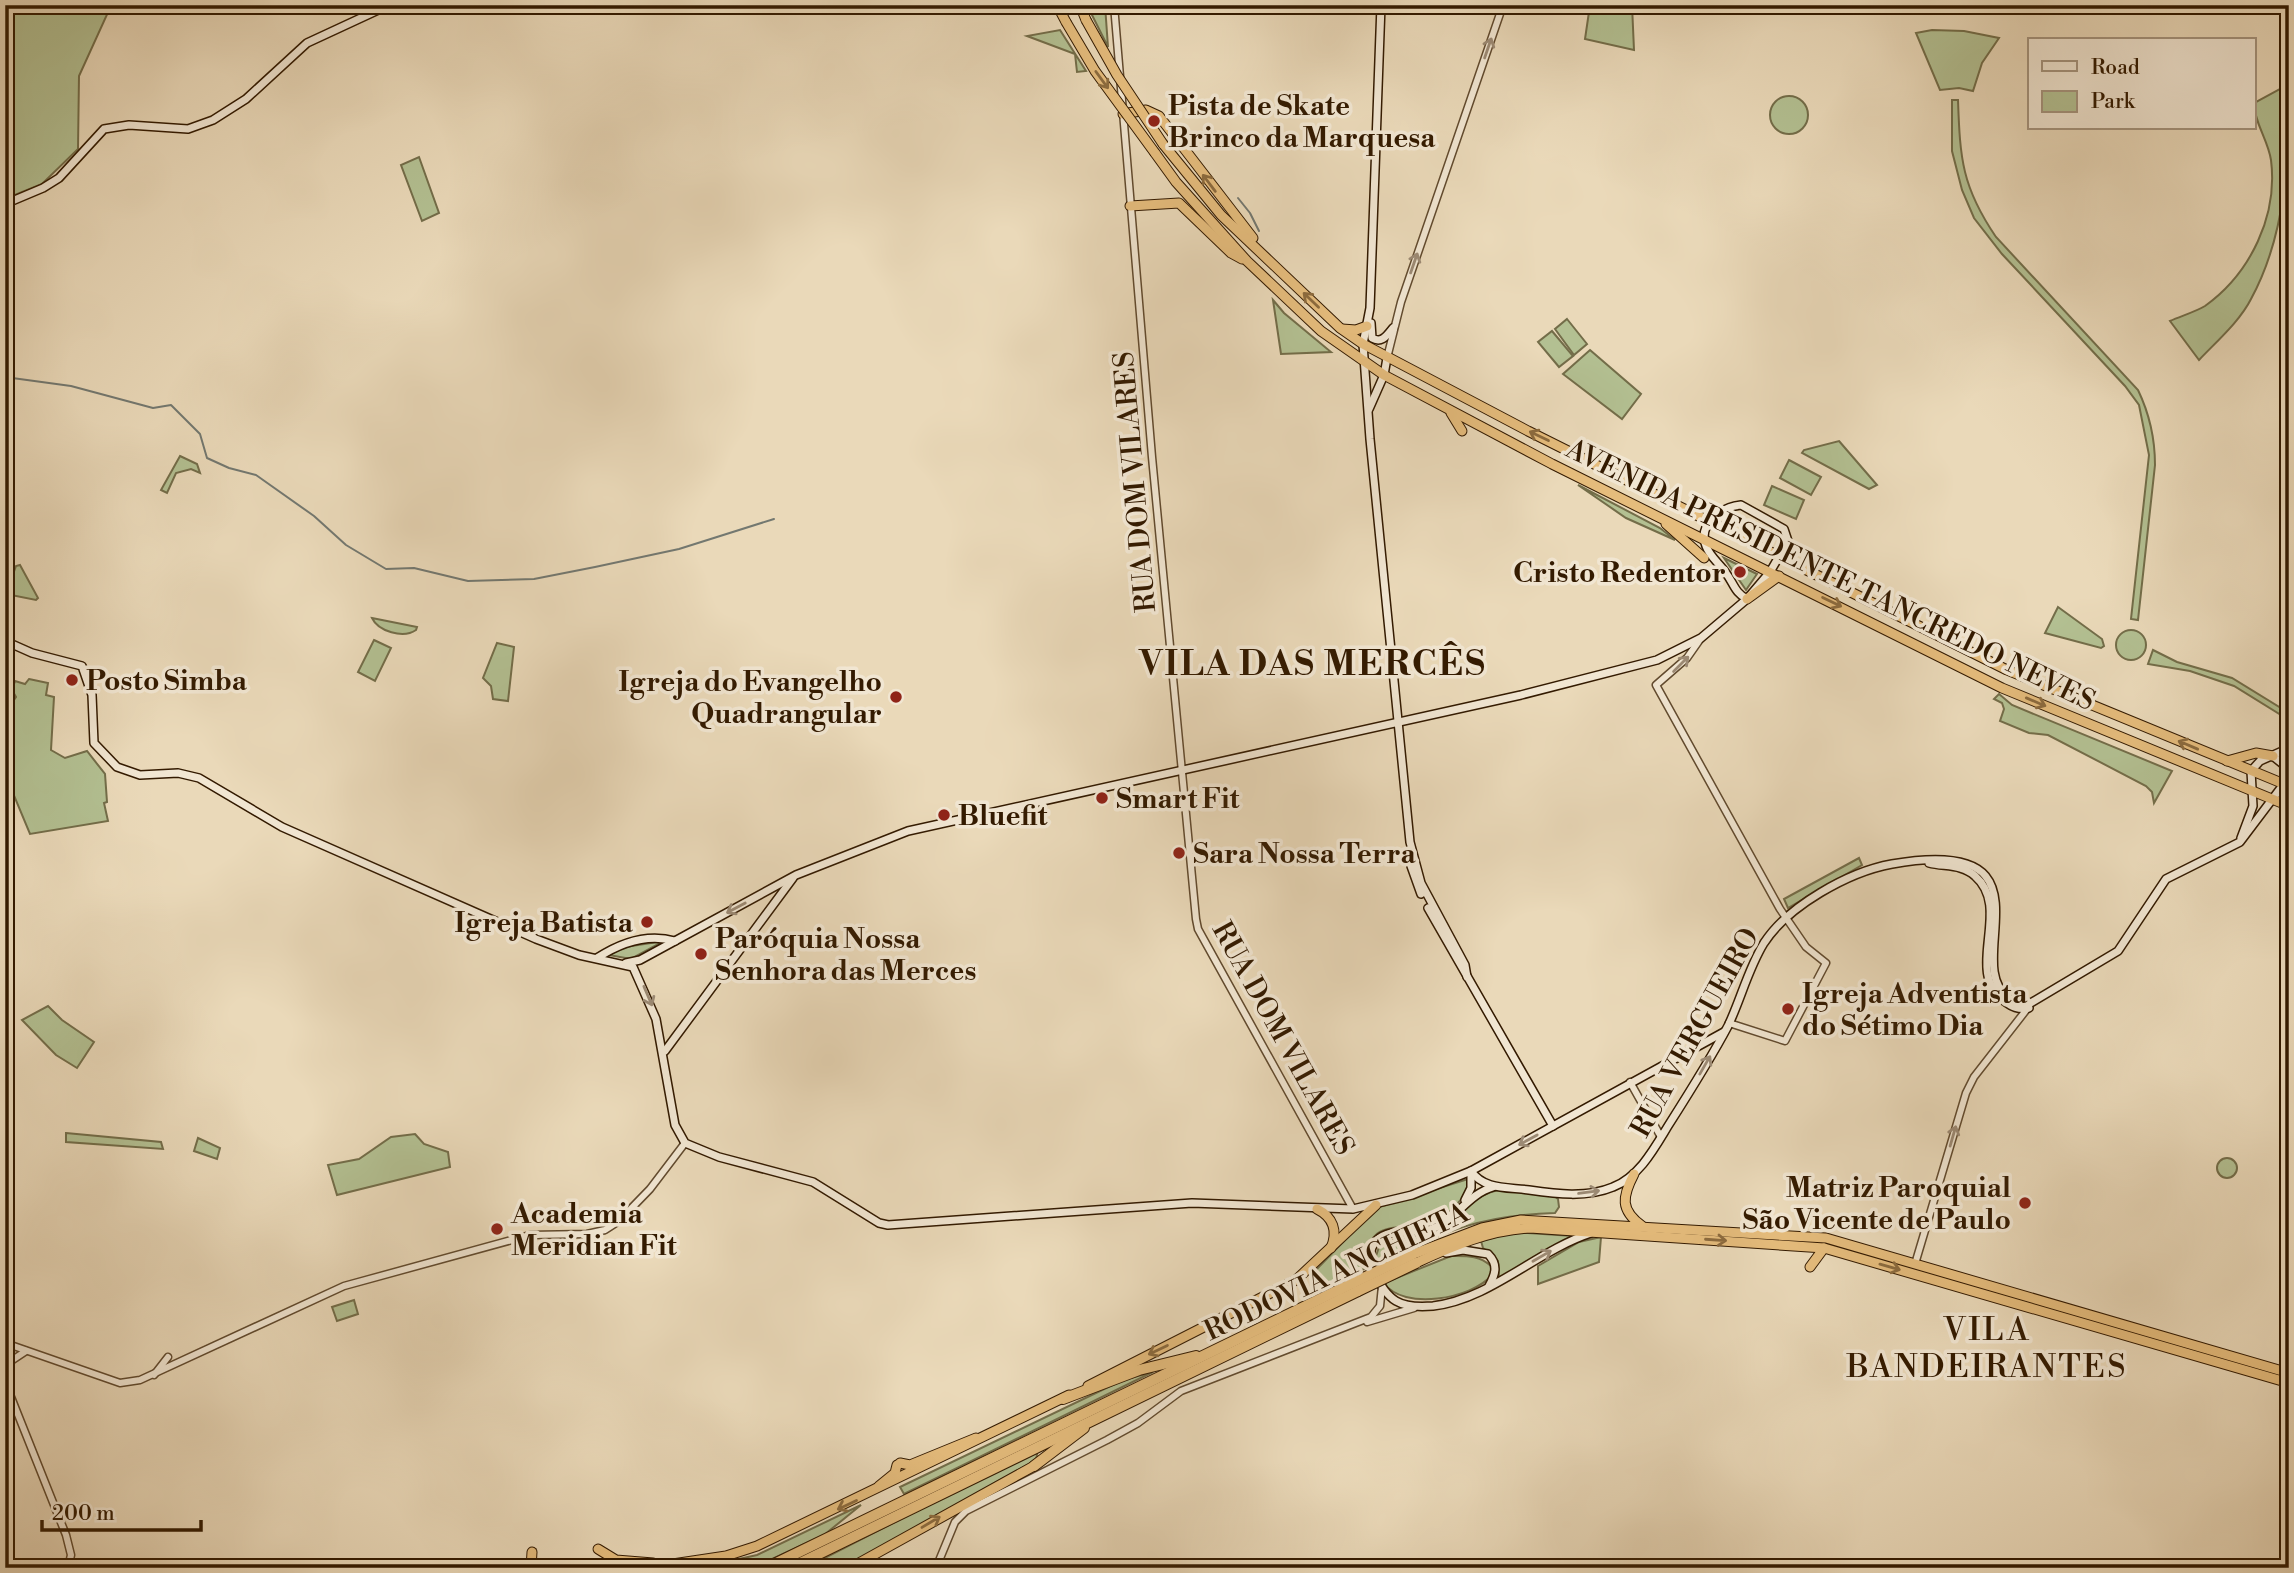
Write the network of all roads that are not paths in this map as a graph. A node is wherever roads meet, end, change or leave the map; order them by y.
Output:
1 (389, 5) edge
2 (1057, 5) edge
3 (1080, 5) edge
4 (1114, 5) edge
5 (1381, 5) edge
6 (1503, 5) edge
7 (1123, 114) junction
8 (5, 204) edge
9 (1130, 206) junction
10 (1265, 257) junction
11 (1247, 261) junction
12 (1370, 308) junction
13 (1367, 326) junction
14 (1340, 328) junction
15 (1393, 328) junction
16 (1363, 344) junction
17 (1387, 358) junction
18 (1364, 361) junction
19 (1384, 375) junction
20 (1369, 409) junction
21 (1448, 410) junction
22 (1462, 431) dead end
23 (1656, 516) junction
24 (1710, 520) junction
25 (1704, 538) junction
26 (1780, 556) junction
27 (1704, 558) dead end
28 (1774, 574) junction
29 (1734, 588) junction
30 (1747, 599) junction
31 (1725, 616) junction
32 (1701, 638) junction
33 (5, 641) edge
34 (1397, 722) junction
35 (2289, 748) edge
36 (2273, 756) junction
37 (2227, 761) junction
38 (2289, 769) edge
39 (1182, 770) junction
40 (2251, 771) junction
41 (2287, 783) edge
42 (2253, 790) junction
43 (2274, 799) junction
44 (2289, 806) edge
45 (2240, 842) junction
46 (1924, 862) junction
47 (796, 875) junction
48 (771, 888) junction
49 (777, 900) junction
50 (1787, 918) junction
51 (675, 941) junction
52 (596, 958) junction
53 (640, 960) junction
54 (625, 963) junction
55 (635, 969) junction
56 (2052, 992) junction
57 (2027, 1009) junction
58 (1729, 1023) junction
59 (1724, 1032) junction
60 (661, 1036) junction
61 (667, 1045) junction
62 (664, 1057) junction
63 (1630, 1082) junction
64 (1553, 1126) junction
65 (1661, 1137) junction
66 (685, 1143) junction
67 (1471, 1171) junction
68 (1634, 1174) junction
69 (1497, 1186) junction
70 (1376, 1205) junction
71 (1462, 1205) junction
72 (1317, 1209) junction
73 (1353, 1209) junction
74 (1643, 1227) junction
75 (1599, 1231) junction
76 (1824, 1248) junction
77 (1329, 1251) junction
78 (1431, 1256) junction
79 (1414, 1259) junction
80 (1915, 1264) junction
81 (1811, 1266) dead end
82 (1382, 1286) junction
83 (1355, 1287) junction
84 (1488, 1287) junction
85 (1419, 1306) junction
86 (1342, 1329) junction
87 (5, 1343) edge
88 (26, 1351) junction
89 (1210, 1354) junction
90 (168, 1357) dead end
91 (5, 1365) edge
92 (2289, 1373) edge
93 (154, 1375) junction
94 (5, 1382) edge
95 (2289, 1383) edge
96 (7, 1393) edge
97 (1062, 1399) junction
98 (1095, 1418) junction
99 (992, 1435) junction
100 (1034, 1466) joint
101 (875, 1492) junction
102 (598, 1549) dead end
103 (532, 1552) dead end
104 (679, 1564) junction
105 (68, 1568) edge
106 (531, 1568) edge
107 (646, 1568) edge
108 (766, 1568) edge
109 (790, 1568) edge
110 (850, 1568) edge
111 (936, 1568) edge

1 - 8 main road
2 -> 11 highway, bridge
3 - 10 highway, bridge
4 - 7 street, RUA DOM VILARES
5 - 12 main road
15 -> 6 street
7 - 9 street, RUA DOM VILARES
10 -> 7 highway
9 - 11 highway
9 - 39 street, RUA DOM VILARES
14 -> 10 highway, AVENIDA PRESIDENTE TANCREDO NEVES
11 - 18 highway, AVENIDA PRESIDENTE TANCREDO NEVES
12 - 13 main road
12 - 15 main road
13 - 14 highway
13 - 16 main road
14 - 16 highway, AVENIDA PRESIDENTE TANCREDO NEVES
15 - 17 street
16 - 17 highway, AVENIDA PRESIDENTE TANCREDO NEVES
16 - 18 main road
17 - 19 main road
24 -> 17 highway, AVENIDA PRESIDENTE TANCREDO NEVES
18 - 19 highway, AVENIDA PRESIDENTE TANCREDO NEVES
18 - 20 main road
19 - 20 main road
19 - 21 highway, AVENIDA PRESIDENTE TANCREDO NEVES
20 - 34 main road
21 - 22 highway
21 - 23 highway, AVENIDA PRESIDENTE TANCREDO NEVES
23 - 25 highway, AVENIDA PRESIDENTE TANCREDO NEVES
23 - 27 highway
24 - 25 main road
24 - 26 highway, AVENIDA PRESIDENTE TANCREDO NEVES
24 - 26 main road
25 - 28 highway, AVENIDA PRESIDENTE TANCREDO NEVES
25 - 29 main road
26 - 28 main road
37 -> 26 highway, AVENIDA PRESIDENTE TANCREDO NEVES
28 - 30 highway
28 -> 42 highway, AVENIDA PRESIDENTE TANCREDO NEVES
29 - 30 main road
29 - 31 main road
30 - 31 main road
31 - 32 main road
32 - 34 main road
50 -> 32 street
33 - 52 main road
34 - 39 main road
34 - 64 main road
35 - 36 main road
36 - 37 highway
36 - 38 main road
36 - 40 main road
37 - 40 highway, AVENIDA PRESIDENTE TANCREDO NEVES
39 - 47 main road
39 - 73 street, RUA DOM VILARES
40 - 41 highway, AVENIDA PRESIDENTE TANCREDO NEVES
40 - 42 main road
41 - 43 main road, RUA VERGUEIRO
42 - 43 highway, AVENIDA PRESIDENTE TANCREDO NEVES
42 - 45 main road
43 - 44 highway, AVENIDA PRESIDENTE TANCREDO NEVES
43 - 45 main road, RUA VERGUEIRO
45 - 56 main road, RUA VERGUEIRO
46 - 50 main road, RUA VERGUEIRO
46 - 56 main road, RUA VERGUEIRO
46 - 57 main road, RUA VERGUEIRO
47 - 48 main road
47 - 49 main road
48 - 49 main road
48 -> 51 main road
49 - 61 main road
50 - 58 main road, RUA VERGUEIRO
50 - 58 street
51 - 52 main road
51 - 53 main road
52 - 54 main road
53 - 54 main road
53 - 55 main road
54 - 55 main road
55 -> 60 main road
56 - 57 main road, RUA VERGUEIRO
80 -> 57 street
58 - 59 main road, RUA VERGUEIRO
59 - 63 main road
65 -> 59 main road, RUA VERGUEIRO
60 - 61 main road
60 - 62 main road
61 - 62 main road
62 - 66 main road
63 - 64 main road
63 - 65 street
64 -> 67 main road
65 - 68 main road, RUA VERGUEIRO
66 - 72 main road
66 - 93 street
67 - 69 main road
67 - 70 main road
67 - 71 main road
69 -> 68 main road, RUA VERGUEIRO
68 - 74 highway
69 - 71 main road
70 - 73 main road
70 - 77 highway
71 - 82 main road
72 - 73 main road
72 - 77 highway
74 - 79 highway, RODOVIA ANCHIETA
74 - 80 highway, RODOVIA ANCHIETA
75 -> 76 highway, RODOVIA ANCHIETA
75 - 78 highway, RODOVIA ANCHIETA
84 -> 75 main road
76 - 81 highway
76 -> 95 highway, RODOVIA ANCHIETA
77 -> 97 highway
78 - 79 highway, RODOVIA ANCHIETA
78 - 84 main road
79 - 83 highway, RODOVIA ANCHIETA, bridge
80 - 92 highway, RODOVIA ANCHIETA
82 - 85 main road
82 - 86 street
83 - 89 highway, RODOVIA ANCHIETA
83 - 98 highway, RODOVIA ANCHIETA
84 - 85 main road
85 - 86 street
86 - 111 street
87 - 88 street
88 - 91 street
88 - 93 street
89 - 97 highway
89 - 108 highway, RODOVIA ANCHIETA
90 - 93 street
94 - 96 street
96 - 105 street
97 - 99 highway
98 - 100 highway
98 - 109 highway, RODOVIA ANCHIETA
99 - 101 highway
99 - 101 highway
110 -> 100 highway
101 -> 104 highway
102 - 104 highway
103 - 106 highway
104 - 107 highway

